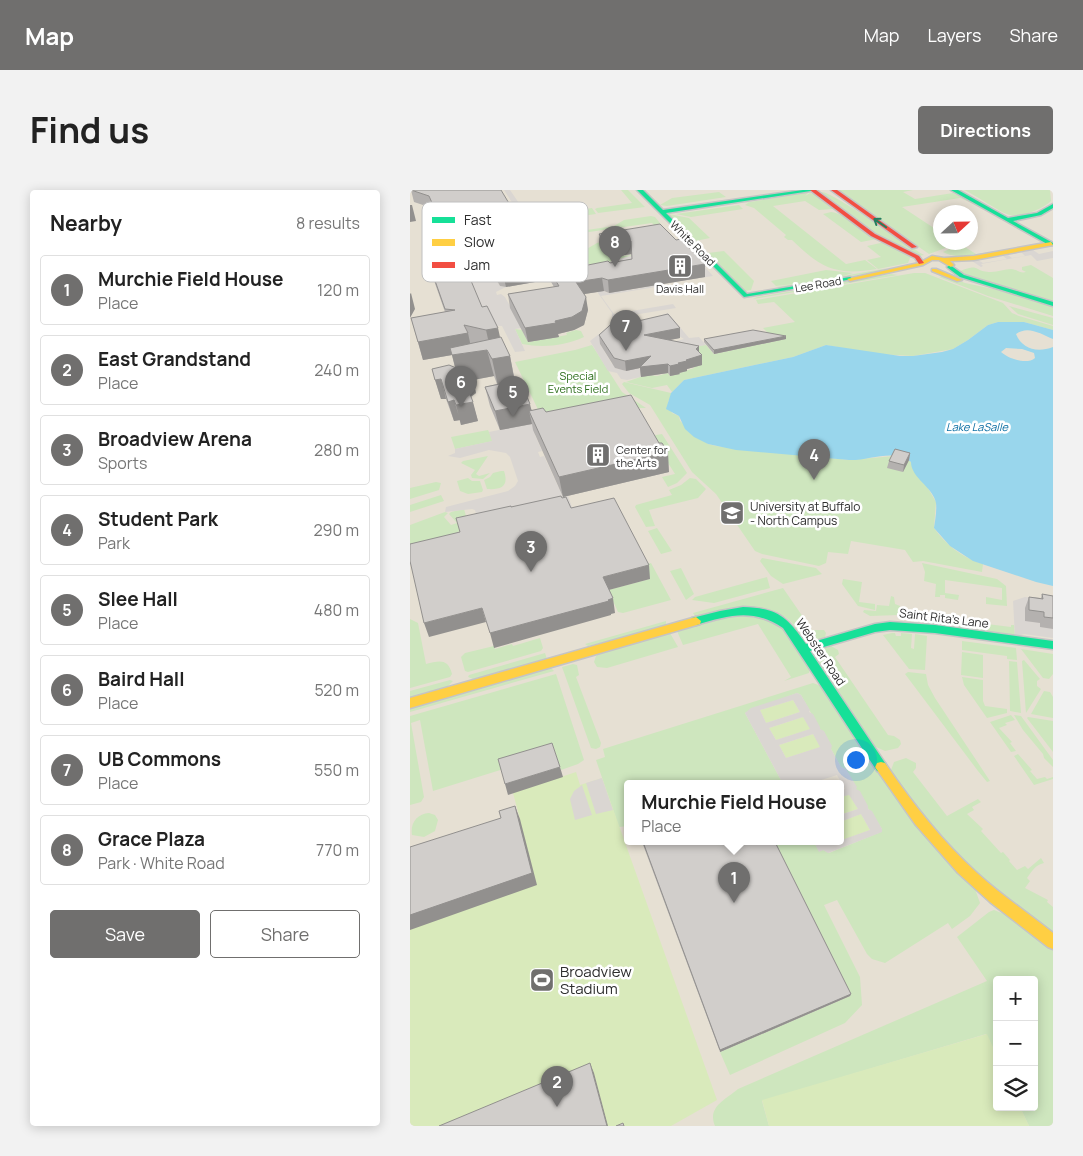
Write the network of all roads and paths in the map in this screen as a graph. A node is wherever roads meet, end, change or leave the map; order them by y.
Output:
1 (640, 190) edge
2 (787, 190) edge
3 (813, 190) edge
4 (822, 190) edge
5 (834, 190) edge
6 (954, 190) edge
7 (856, 206) junction
8 (1053, 206) edge
9 (660, 210) junction
10 (1007, 220) junction
11 (936, 264) junction
12 (1012, 291) junction
13 (746, 296) joint
14 (1053, 304) edge
15 (1053, 645) edge
16 (804, 649) junction
17 (410, 702) edge
18 (1053, 942) edge

1 - 9 street, White Road
2 - 9 street
3 - 9 street
3 - 11 street
4 - 7 street
5 - 7 street
6 - 10 street
11 -> 7 street
8 - 10 street
9 - 13 street, White Road
10 - 11 street, Lee Road
11 - 12 street
11 - 12 street
11 - 13 street, Lee Road
12 - 14 street
15 - 16 street, Saint Rita's Lane
16 - 17 street, Webster Road
16 - 18 street, Webster Road

